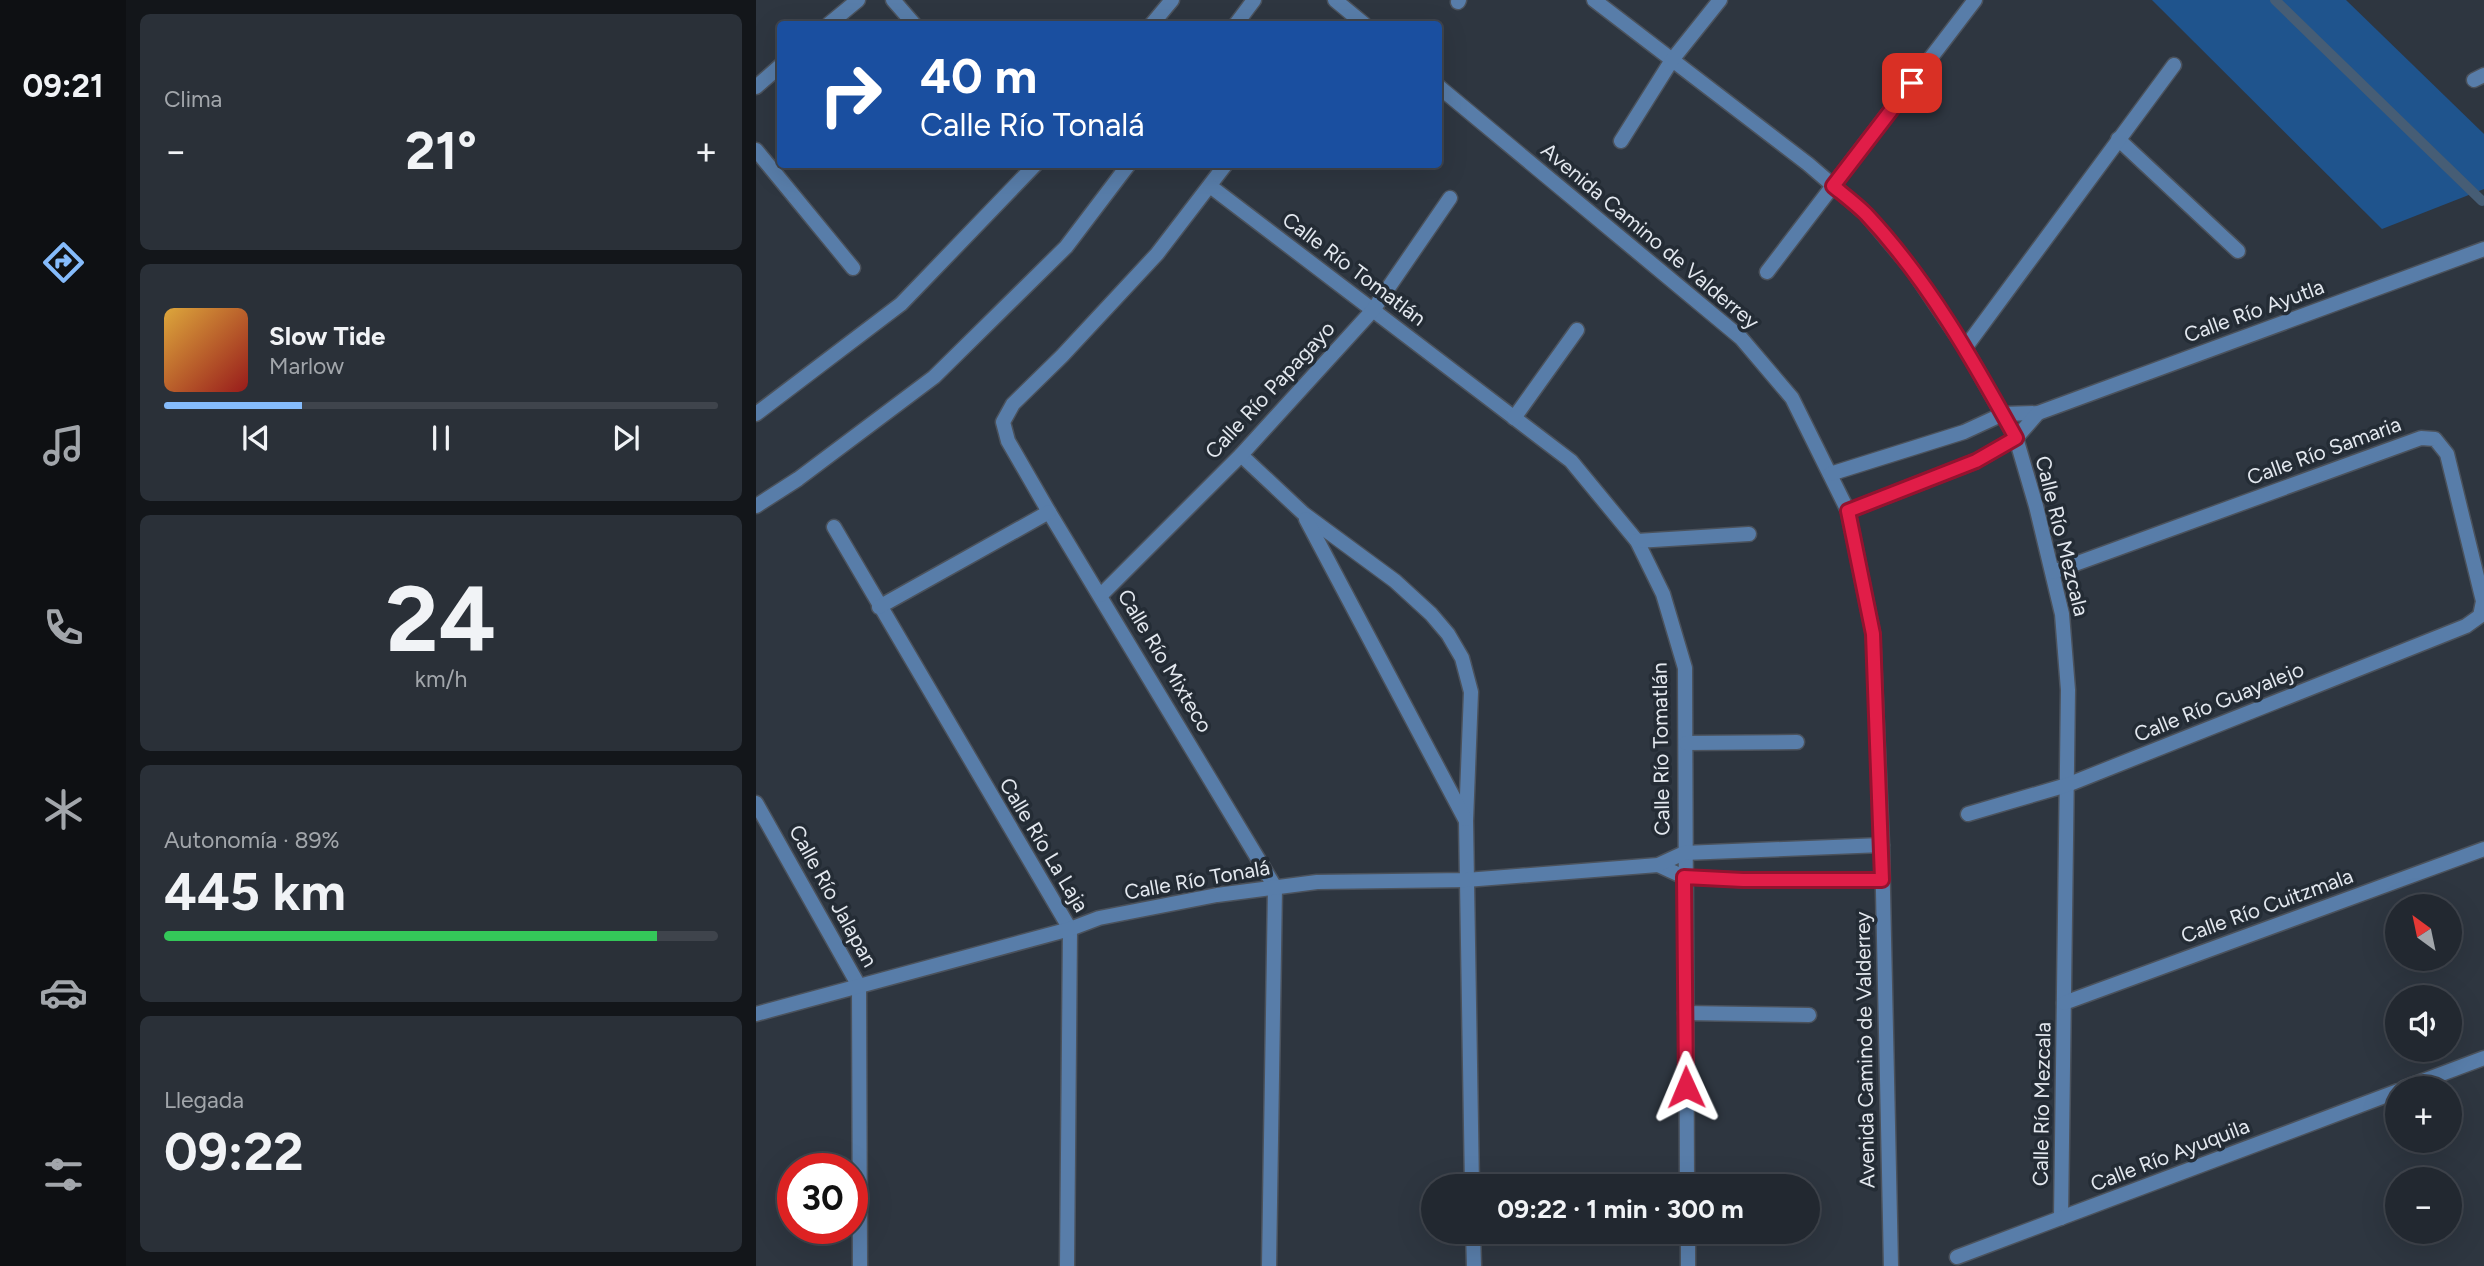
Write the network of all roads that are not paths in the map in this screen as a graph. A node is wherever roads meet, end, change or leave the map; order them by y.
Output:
1 (858, 0) edge
2 (893, 0) edge
3 (1172, 0) edge
4 (1254, 0) edge
5 (1335, 0) edge
6 (1594, 0) edge
7 (1720, 0) edge
8 (1975, 0) edge
9 (833, 21) edge
10 (911, 21) edge
11 (1154, 21) edge
12 (1238, 21) edge
13 (1360, 21) edge
14 (1672, 60) junction
15 (2174, 65) dead end
16 (777, 69) edge
17 (756, 87) edge
18 (1442, 89) edge
19 (2118, 139) junction
20 (1620, 141) dead end
21 (756, 150) edge
22 (1032, 168) edge
23 (1126, 168) edge
24 (1223, 168) edge
25 (1210, 186) junction
26 (1833, 186) junction
27 (1450, 198) dead end
28 (2484, 249) edge
29 (2238, 251) dead end
30 (853, 268) dead end
31 (1767, 272) dead end
32 (1373, 310) junction
33 (1577, 330) dead end
34 (1965, 348) junction
35 (2038, 413) junction
36 (756, 414) edge
37 (2003, 414) junction
38 (1514, 418) junction
39 (2016, 438) junction
40 (1241, 455) junction
41 (1830, 474) junction
42 (756, 506) edge
43 (1848, 511) junction
44 (1049, 512) junction
45 (1304, 514) junction
46 (834, 527) dead end
47 (1749, 534) dead end
48 (1637, 541) junction
49 (2053, 572) junction
50 (1101, 595) junction
51 (879, 607) junction
52 (2480, 616) joint
53 (1686, 743) junction
54 (1797, 743) dead end
55 (2067, 785) junction
56 (756, 803) edge
57 (1968, 814) dead end
58 (1466, 821) junction
59 (1882, 845) junction
60 (2484, 849) edge
61 (1684, 853) junction
62 (1658, 865) junction
63 (1684, 877) junction
64 (1466, 880) junction
65 (1882, 880) junction
66 (1275, 887) junction
67 (1070, 929) junction
68 (859, 986) junction
69 (2064, 1003) junction
70 (1685, 1013) junction
71 (756, 1014) edge
72 (1809, 1015) dead end
73 (2484, 1058) edge
74 (2436, 1076) edge
75 (2385, 1096) edge
76 (1472, 1174) edge
77 (1687, 1174) edge
78 (2062, 1218) junction
79 (1473, 1244) edge
80 (1688, 1244) edge
81 (1957, 1258) dead end
82 (860, 1266) edge
83 (1067, 1266) edge
84 (1269, 1266) edge
85 (1474, 1266) edge
86 (1688, 1266) edge
87 (1891, 1266) edge

1 - 9 street
2 - 10 street
3 - 11 street
4 - 12 street
5 - 13 street
6 - 14 street, Calle Río Mezcala
7 - 14 street
8 - 26 street
14 - 20 street
14 - 26 street, Calle Río Mezcala
15 - 19 street
16 - 17 street
18 - 41 street, Avenida Camino de Valderrey
19 - 29 street
19 - 34 street
21 - 30 street
22 - 36 street
23 - 42 street
24 - 25 street, Calle Río Mixteco
25 - 32 street, Calle Río Tomatlán
25 - 44 street, Calle Río Mixteco
26 - 31 street
26 - 34 street, Calle Río Mezcala
27 - 32 street, Calle Río Papagayo
28 - 35 street, Calle Río Ayutla
32 - 38 street, Calle Río Tomatlán
32 - 40 street, Calle Río Papagayo
33 - 38 street
34 - 37 street, Calle Río Mezcala
35 - 37 street, Calle Río Ayutla
35 - 39 street, Calle Río Ayutla
37 - 39 street, Calle Río Mezcala
37 - 41 street, Calle Río Ayutla
38 - 48 street, Calle Río Tomatlán
39 - 43 street, Calle Río Ayutla
39 - 49 street, Calle Río Mezcala
40 - 45 street
40 - 50 street, Calle Río Papagayo
41 - 43 street, Avenida Camino de Valderrey
43 - 59 street, Avenida Camino de Valderrey
44 - 50 street, Calle Río Mixteco
44 - 51 street
45 - 58 street
45 - 58 street
46 - 51 street, Calle Río La Laja
47 - 48 street
48 - 53 street, Calle Río Tomatlán
49 - 52 street, Calle Río Samaria
49 - 55 street, Calle Río Mezcala
50 - 66 street, Calle Río Mixteco
51 - 67 street, Calle Río La Laja
52 - 55 street, Calle Río Guayalejo
53 - 54 street
53 - 61 street, Calle Río Tomatlán
55 - 57 street, Calle Río Guayalejo
55 - 69 street, Calle Río Mezcala
56 - 68 street, Calle Río Jalapan
58 - 64 street
59 - 61 street, Calle Río Tonalá
59 - 65 street, Avenida Camino de Valderrey
60 - 69 street, Calle Río Cuitzmala
61 - 62 street, Calle Río Tonalá
61 - 63 street, Calle Río Tomatlán
62 - 63 street, Calle Río Tonalá
62 - 64 street, Calle Río Tonalá
63 - 65 street, Calle Río Tonalá
63 - 70 street, Calle Río Tomatlán
64 - 66 street, Calle Río Tonalá
64 - 76 street
65 - 87 street, Avenida Camino de Valderrey
66 - 67 street, Calle Río Tonalá
66 - 84 street
67 - 68 street, Calle Río Tonalá
67 - 83 street, Calle Río La Laja
68 - 71 street, Calle Río Tonalá
68 - 82 street, Calle Río Jalapan
69 - 78 street, Calle Río Mezcala
70 - 72 street
70 - 77 street, Calle Río Tomatlán
73 - 74 street
75 - 78 street, Calle Río Ayuquila
78 - 81 street, Calle Río Ayuquila
79 - 85 street
80 - 86 street

